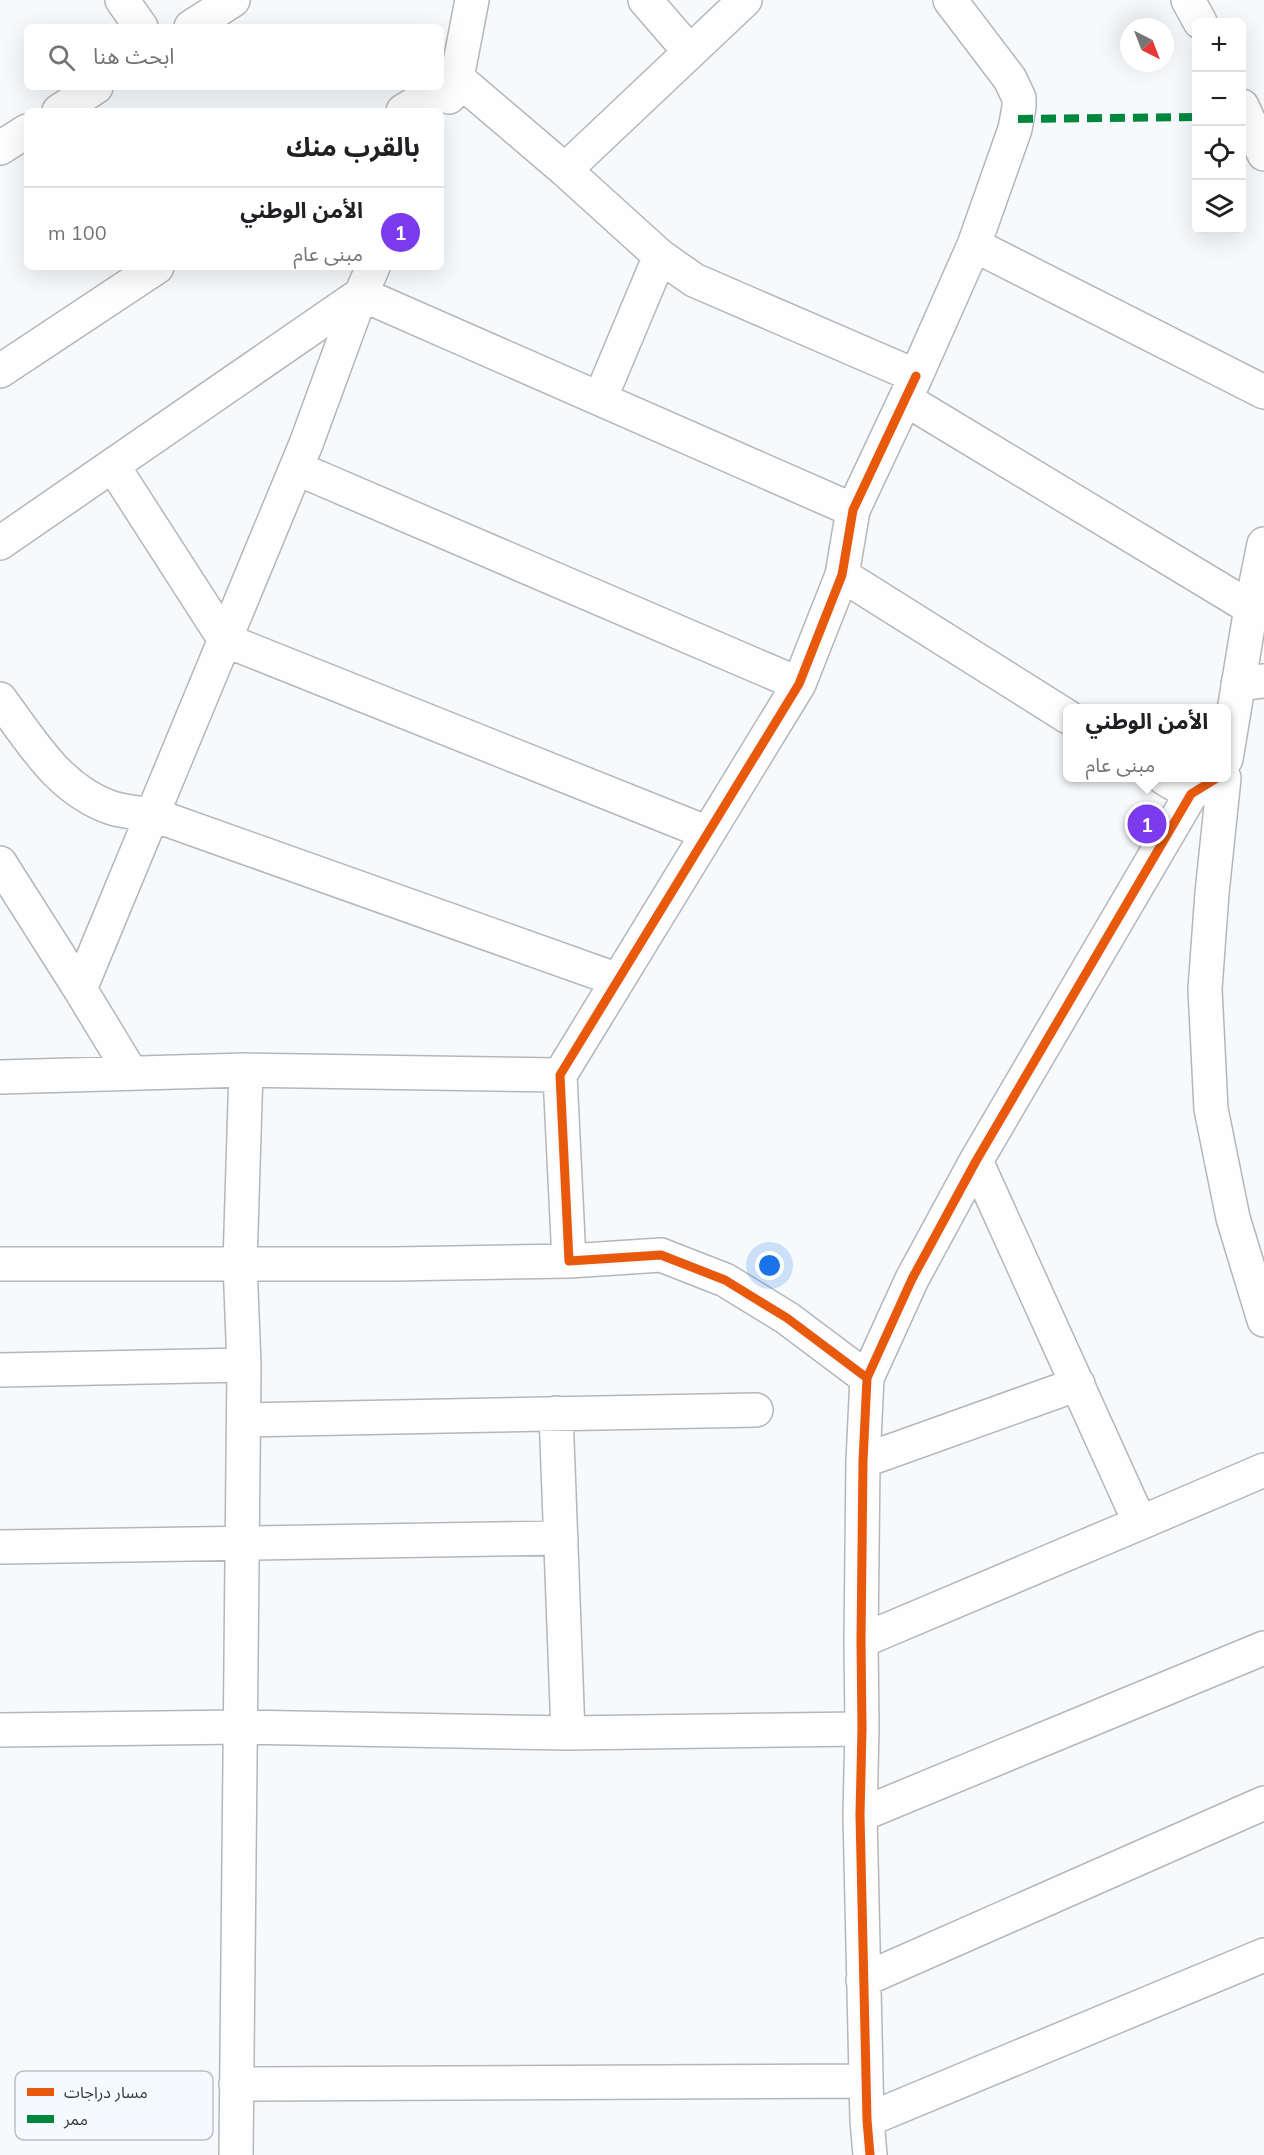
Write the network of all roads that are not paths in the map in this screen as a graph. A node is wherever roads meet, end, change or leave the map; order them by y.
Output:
1 (122, 0) edge
2 (234, 0) edge
3 (472, 0) edge
4 (645, 0) edge
5 (746, 0) edge
6 (950, 0) edge
7 (1188, 0) edge
8 (1198, 18) edge
9 (139, 24) edge
10 (196, 24) edge
11 (690, 52) junction
12 (457, 78) junction
13 (444, 86) edge
14 (91, 90) edge
15 (437, 90) edge
16 (64, 108) edge
17 (408, 108) edge
18 (444, 108) edge
19 (1251, 110) edge
20 (24, 133) edge
21 (0, 148) edge
22 (1264, 154) edge
23 (565, 170) junction
24 (974, 245) junction
25 (660, 256) junction
26 (152, 270) edge
27 (367, 281) edge
28 (0, 371) edge
29 (910, 388) junction
30 (1264, 392) edge
31 (600, 399) junction
32 (113, 466) junction
33 (296, 468) junction
34 (853, 510) junction
35 (0, 543) edge
36 (1264, 544) edge
37 (842, 575) junction
38 (1251, 608) junction
39 (225, 640) junction
40 (1251, 683) edge
41 (799, 684) junction
42 (0, 699) edge
43 (1063, 714) edge
44 (1231, 746) edge
45 (1223, 782) edge
46 (1191, 783) edge
47 (154, 816) junction
48 (708, 833) junction
49 (0, 862) edge
50 (618, 980) junction
51 (81, 989) junction
52 (246, 1070) junction
53 (131, 1073) junction
54 (560, 1075) junction
55 (0, 1077) edge
56 (976, 1161) junction
57 (569, 1261) junction
58 (240, 1263) junction
59 (0, 1264) edge
60 (1264, 1320) edge
61 (244, 1365) junction
62 (0, 1370) edge
63 (867, 1378) junction
64 (1078, 1384) junction
65 (756, 1410) dead end
66 (556, 1413) junction
67 (244, 1420) junction
68 (863, 1461) junction
69 (1264, 1470) edge
70 (1140, 1523) junction
71 (561, 1538) junction
72 (243, 1544) junction
73 (0, 1547) edge
74 (861, 1641) junction
75 (1264, 1648) edge
76 (240, 1726) junction
77 (862, 1729) junction
78 (0, 1730) edge
79 (568, 1733) junction
80 (1264, 1803) edge
81 (860, 1815) junction
82 (1264, 1955) edge
83 (863, 1980) junction
84 (866, 2081) junction
85 (236, 2084) junction
86 (867, 2120) junction
87 (236, 2155) edge
88 (870, 2155) edge

1 - 9 street
2 - 10 street
3 - 12 street
4 - 11 street
5 - 11 street
6 - 24 street
7 - 8 street
11 - 23 street
12 - 13 street
12 - 18 street
12 - 23 street
14 - 16 street
15 - 17 street
19 - 22 street
20 - 21 street
23 - 25 street
24 - 29 street
24 - 30 street
25 - 29 street
25 - 31 street
26 - 28 street
27 - 31 street
27 - 32 street
27 - 33 street
29 - 34 street
29 - 38 street
31 - 34 street
32 - 35 street
32 - 39 street
33 - 39 street
33 - 41 street
34 - 37 street
36 - 38 street
37 - 41 street
37 - 43 street
38 - 40 street
39 - 47 street
39 - 48 street
40 - 44 street
41 - 48 street
42 - 47 street
45 - 60 street
46 - 56 street
47 - 50 street
47 - 51 street
48 - 50 street
49 - 51 street
50 - 54 street
51 - 53 street
52 - 53 street
52 - 54 street
52 - 58 street
53 - 55 street
54 - 57 street
56 - 63 street
56 - 64 street
57 - 58 street
57 - 63 street
58 - 59 street
58 - 61 street
61 - 62 street
61 - 67 street
63 - 68 street
64 - 68 street
64 - 70 street
65 - 66 street
66 - 67 street
66 - 71 street
67 - 72 street
68 - 74 street
69 - 70 street
70 - 74 street
71 - 72 street
71 - 79 street
72 - 73 street
72 - 76 street
74 - 77 street
75 - 81 street
76 - 78 street
76 - 79 street
76 - 85 street
77 - 79 street
77 - 81 street
80 - 83 street
81 - 83 street
82 - 86 street
83 - 84 street
84 - 85 street
84 - 86 street
85 - 87 street
86 - 88 street

